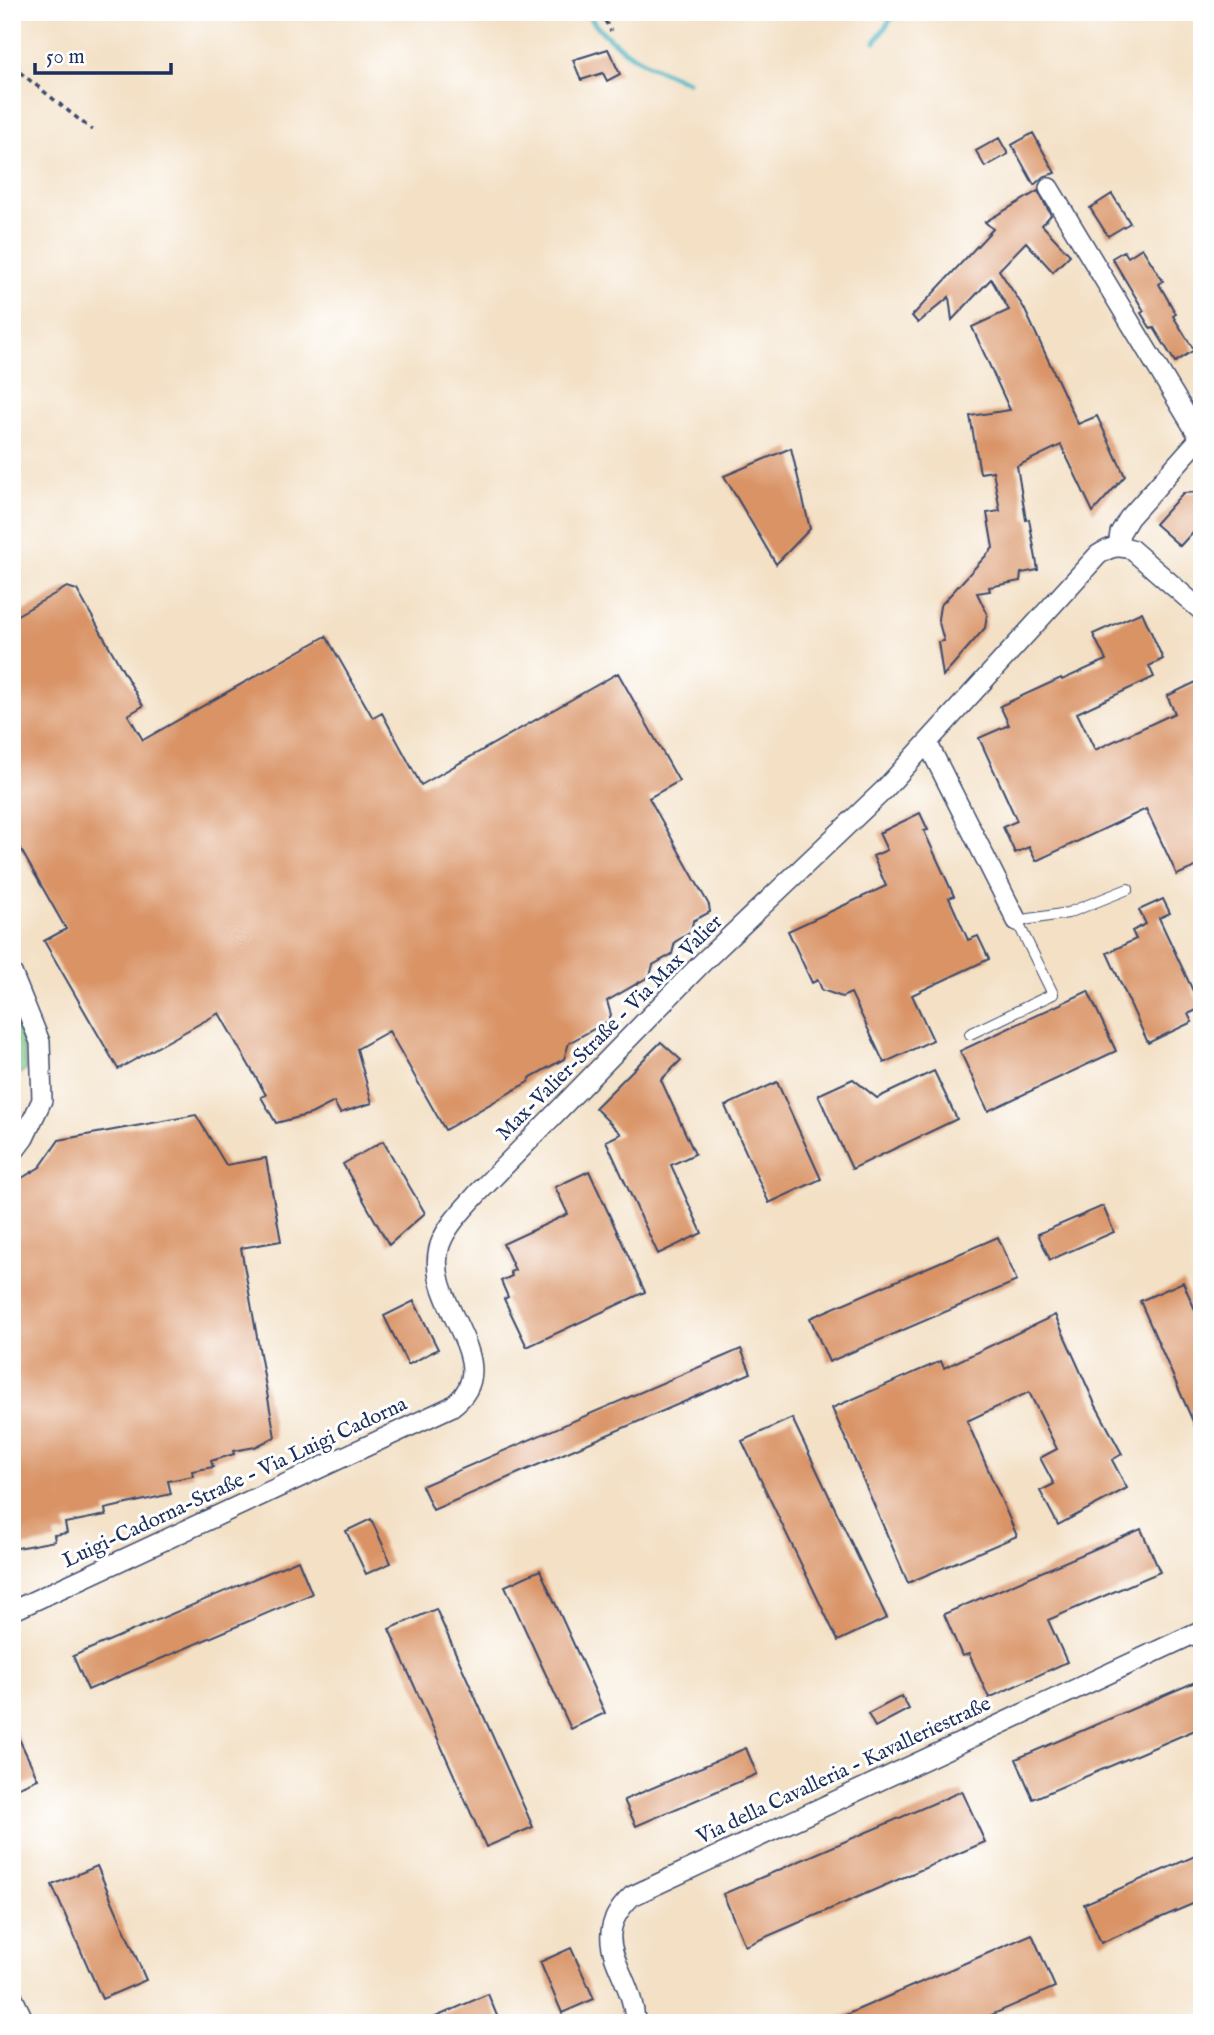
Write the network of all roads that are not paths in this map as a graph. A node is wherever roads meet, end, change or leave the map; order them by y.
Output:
1 (1049, 188) dead end
2 (1201, 437) edge
3 (1118, 545) junction
4 (1202, 611) edge
5 (928, 744) junction
6 (1128, 889) dead end
7 (1017, 922) junction
8 (12, 973) edge
9 (971, 1034) dead end
10 (12, 1154) edge
11 (470, 1387) joint
12 (12, 1612) edge
13 (1202, 1630) edge
14 (12, 1996) edge
15 (25, 2023) edge
16 (635, 2023) edge

1 - 2 street
2 - 3 street
3 - 4 street
3 - 5 street, Max-Valier-Straße - Via Max Valier
5 - 7 street
5 - 11 street, Max-Valier-Straße - Via Max Valier
6 - 7 lane
7 - 9 lane
8 - 10 street
11 - 12 street, Luigi-Cadorna-Straße - Via Luigi Cadorna
13 - 16 street, Via della Cavalleria - Kavalleriestraße
14 - 15 street

